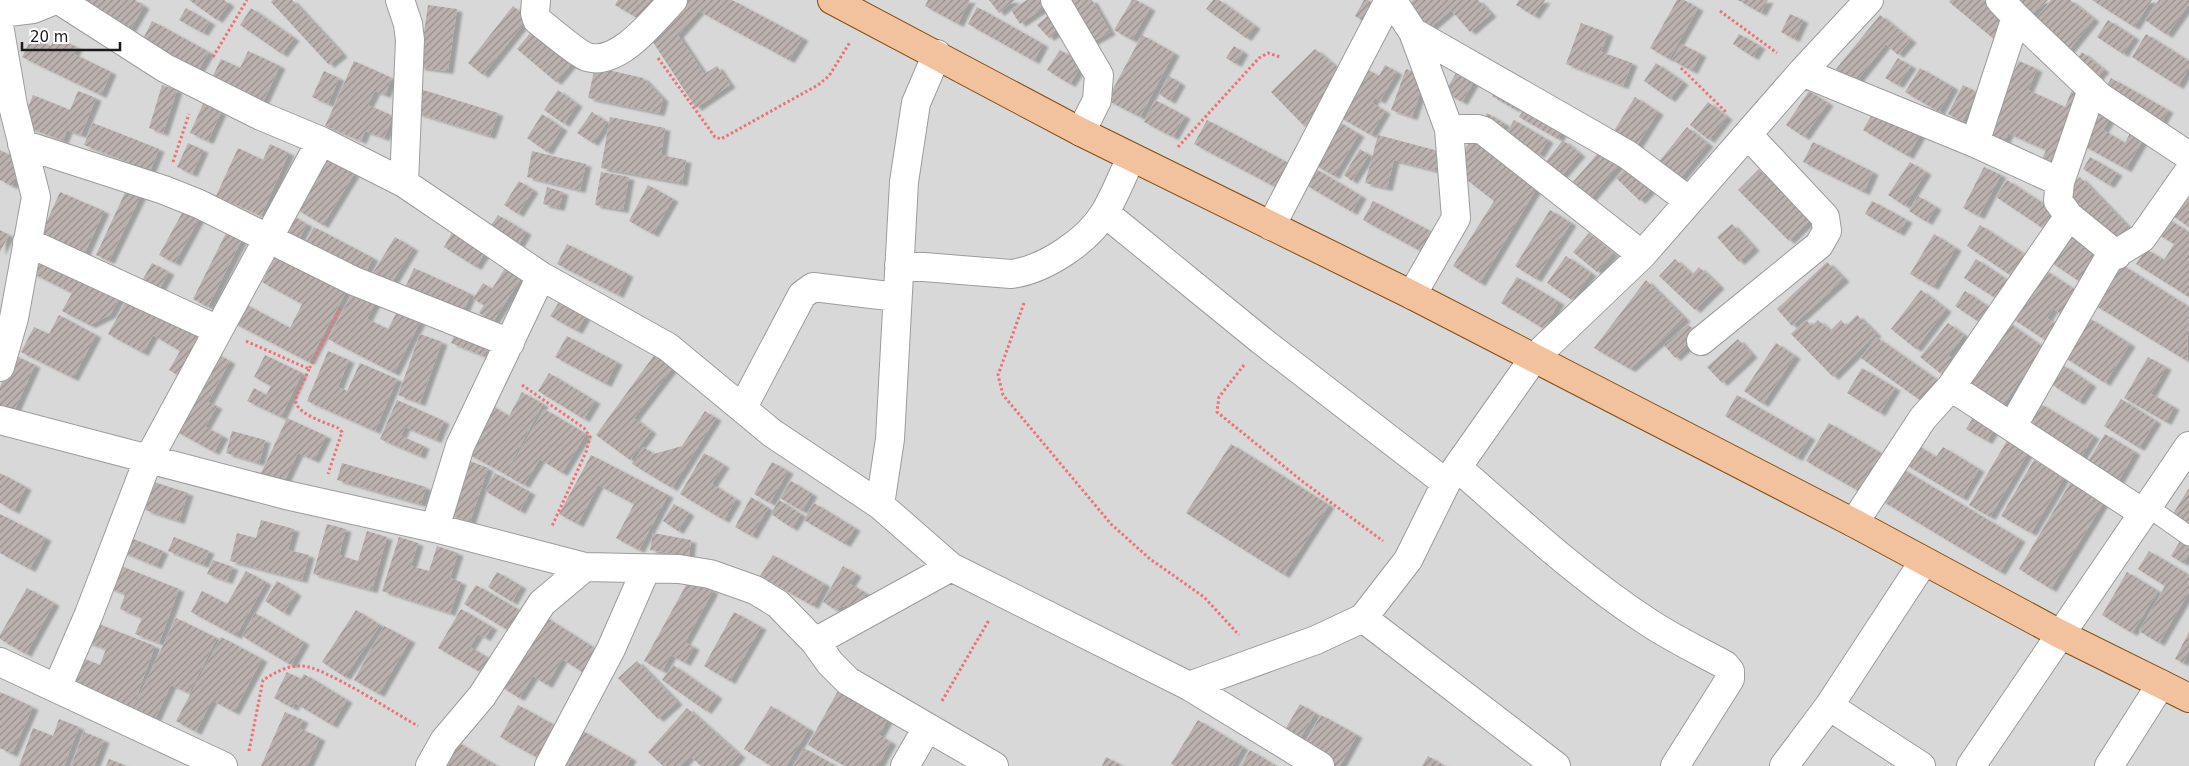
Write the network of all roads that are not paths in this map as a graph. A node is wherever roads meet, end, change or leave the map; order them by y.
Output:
1 (54, 0) edge
2 (59, 0) edge
3 (400, 0) edge
4 (536, 0) edge
5 (673, 0) edge
6 (832, 0) edge
7 (1055, 0) edge
8 (1391, 0) edge
9 (1864, 1) edge
10 (2008, 9) edge
11 (0, 13) edge
12 (0, 32) edge
13 (1413, 32) junction
14 (937, 54) junction
15 (1802, 72) junction
16 (2092, 89) junction
17 (1449, 129) junction
18 (1081, 132) junction
19 (1748, 135) junction
20 (321, 141) junction
21 (1975, 143) junction
22 (22, 144) junction
23 (2189, 156) edge
24 (1131, 157) junction
25 (2189, 171) edge
26 (2060, 182) junction
27 (404, 183) junction
28 (1689, 201) junction
29 (1105, 213) junction
30 (2069, 216) junction
31 (1271, 226) junction
32 (266, 239) junction
33 (27, 242) junction
34 (1642, 255) junction
35 (2116, 255) junction
36 (899, 265) junction
37 (541, 276) junction
38 (10, 279) edge
39 (1412, 295) junction
40 (897, 297) junction
41 (218, 330) junction
42 (1701, 341) dead end
43 (510, 343) junction
44 (1534, 358) junction
45 (0, 367) edge
46 (1952, 387) junction
47 (743, 407) junction
48 (0, 420) edge
49 (2012, 427) junction
50 (2189, 446) edge
51 (148, 460) junction
52 (1452, 475) junction
53 (880, 505) junction
54 (2145, 510) junction
55 (1854, 523) junction
56 (435, 528) junction
57 (2189, 536) edge
58 (1924, 561) junction
59 (951, 566) junction
60 (585, 568) junction
61 (646, 569) junction
62 (1363, 618) junction
63 (2060, 634) junction
64 (815, 642) junction
65 (0, 662) edge
66 (2162, 684) junction
67 (1189, 686) junction
68 (57, 688) junction
69 (2189, 698) edge
70 (1829, 706) junction
71 (927, 728) junction
72 (1525, 757) edge
73 (235, 761) edge
74 (430, 766) edge
75 (549, 766) edge
76 (905, 766) edge
77 (994, 766) edge
78 (1320, 766) edge
79 (1556, 766) edge
80 (1675, 766) edge
81 (1784, 766) edge
82 (1921, 766) edge
83 (1971, 766) edge
84 (2109, 766) edge

1 - 11 street
2 - 20 street
3 - 27 street
4 - 5 street
6 - 14 main road
7 - 18 street
8 - 13 street
8 - 31 street
9 - 15 street
10 - 16 street
10 - 21 street
12 - 22 street
13 - 17 street
13 - 28 street
14 - 18 main road
14 - 36 street
15 - 19 street
15 - 21 street
16 - 23 street
16 - 26 street
17 - 34 street
17 - 39 street
18 - 24 main road
19 - 28 street
19 - 42 street
20 - 27 street
20 - 32 street
21 - 26 street
22 - 32 street
22 - 33 street
24 - 29 street
24 - 31 main road
25 - 35 street
26 - 30 street
27 - 37 street
28 - 34 street
29 - 36 street
29 - 52 street
30 - 35 street
30 - 46 street
31 - 39 main road
32 - 41 street
32 - 43 street
33 - 38 street
33 - 41 street
34 - 44 street
35 - 49 street
36 - 40 street
37 - 43 street
37 - 47 street
38 - 45 street
39 - 44 main road
40 - 47 street
40 - 53 street
41 - 51 street
43 - 56 street
44 - 52 street
44 - 55 main road
46 - 49 street
46 - 55 street
47 - 53 street
48 - 51 street
49 - 54 street
50 - 54 street
51 - 56 street
51 - 68 street
52 - 62 street
52 - 80 street
53 - 59 street
54 - 57 lane
54 - 63 street
55 - 58 main road
56 - 60 street
58 - 63 main road
58 - 70 street
59 - 64 street
59 - 67 street
60 - 61 street
60 - 74 street
61 - 64 street
61 - 75 street
62 - 67 street
62 - 72 street
63 - 66 main road
63 - 83 street
64 - 71 street
65 - 68 street
66 - 69 main road
66 - 84 street
67 - 78 street
68 - 73 street
70 - 81 street
70 - 82 street
71 - 76 street
71 - 77 street
72 - 79 street

